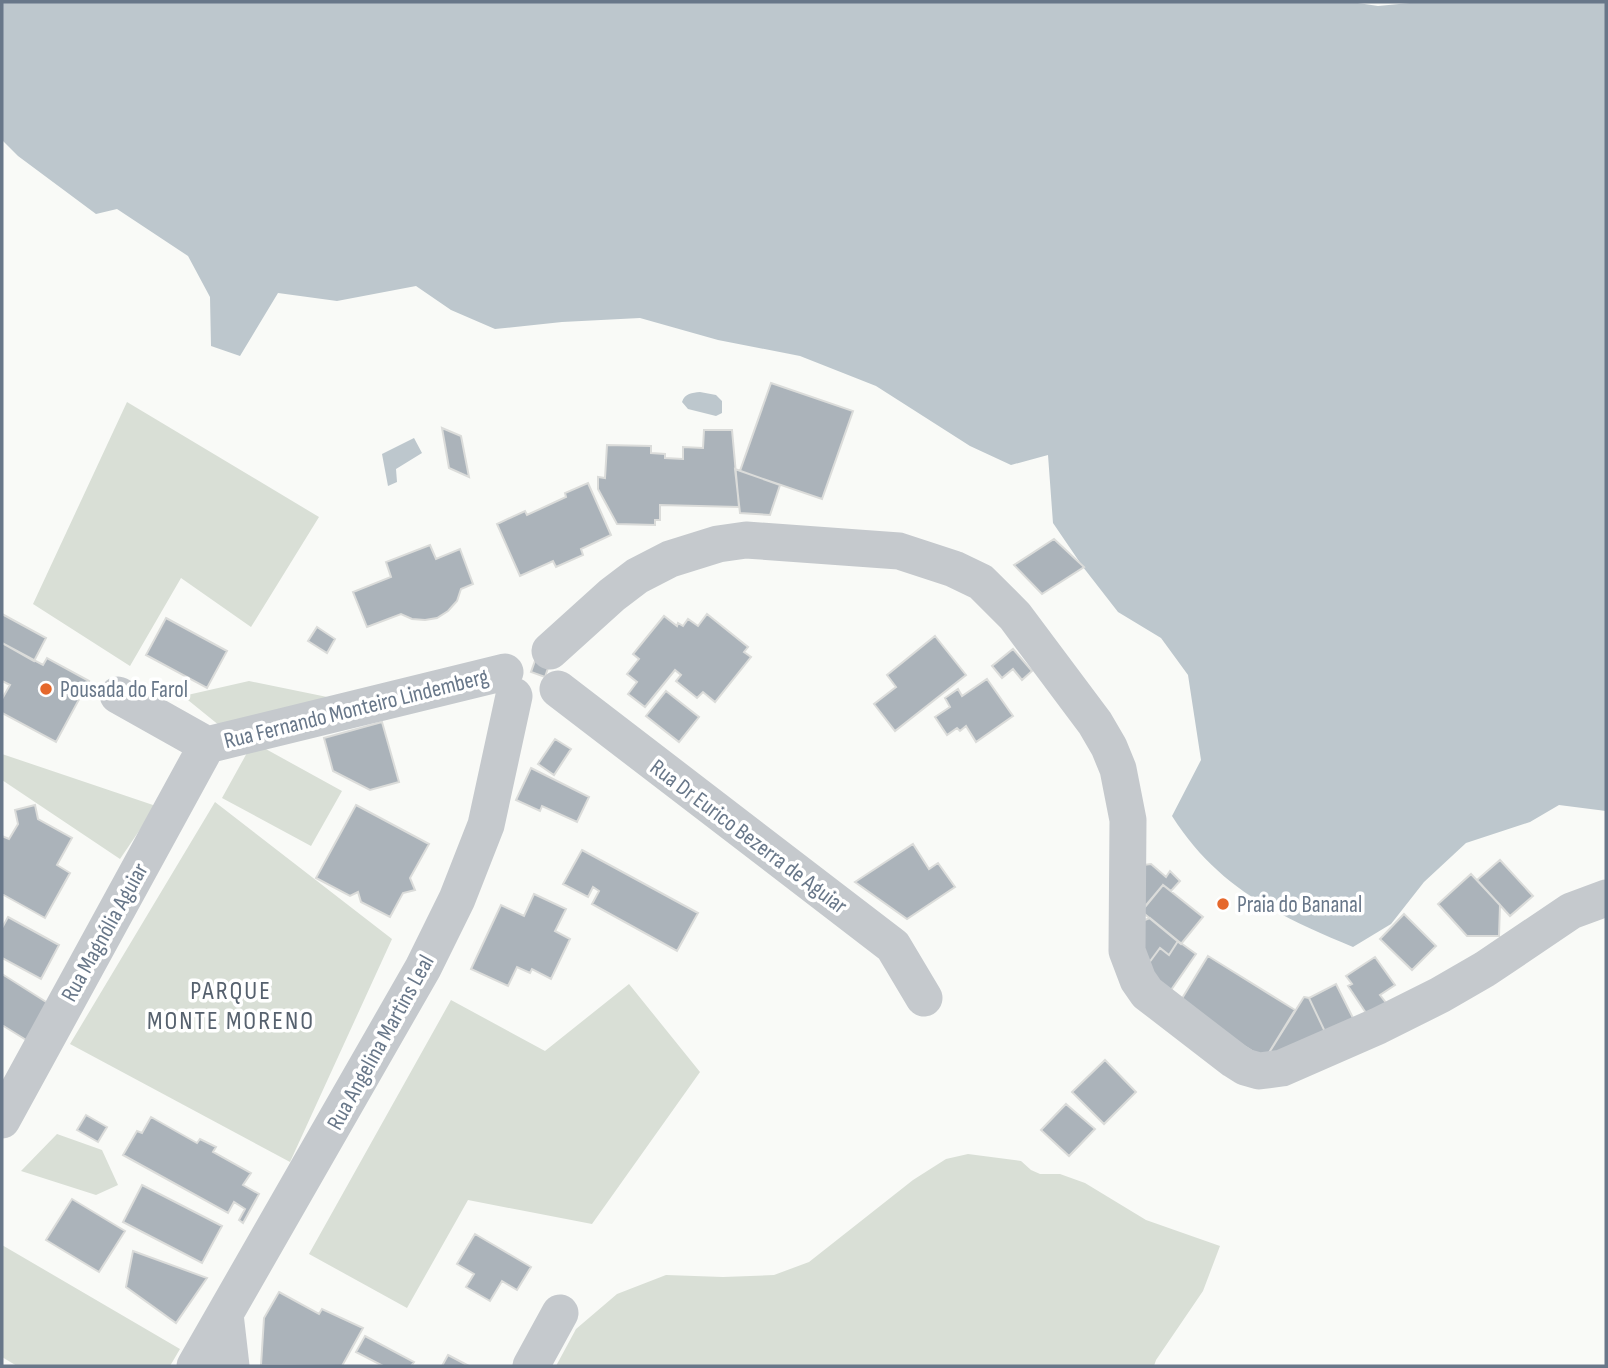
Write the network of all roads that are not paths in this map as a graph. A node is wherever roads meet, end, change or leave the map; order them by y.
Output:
1 (550, 651) junction
2 (509, 684) junction
3 (558, 689) junction
4 (118, 695) dead end
5 (207, 745) junction
6 (1606, 898) edge
7 (924, 998) dead end
8 (2, 1119) edge
9 (560, 1313) dead end
10 (225, 1314) junction
11 (195, 1366) edge
12 (231, 1366) edge
13 (531, 1366) edge

1 - 2 street
1 - 3 street
1 - 6 street
2 - 3 street
2 - 5 street, Rua Fernando Monteiro Lindemberg
2 - 10 street, Rua Angelina Martins Leal
3 - 7 street, Rua Dr Eurico Bezerra de Aguiar
4 - 5 street
5 - 8 street, Rua Magnólia Aguiar
9 - 13 street
10 - 11 street, Rua Angelina Martins Leal
10 - 12 street

